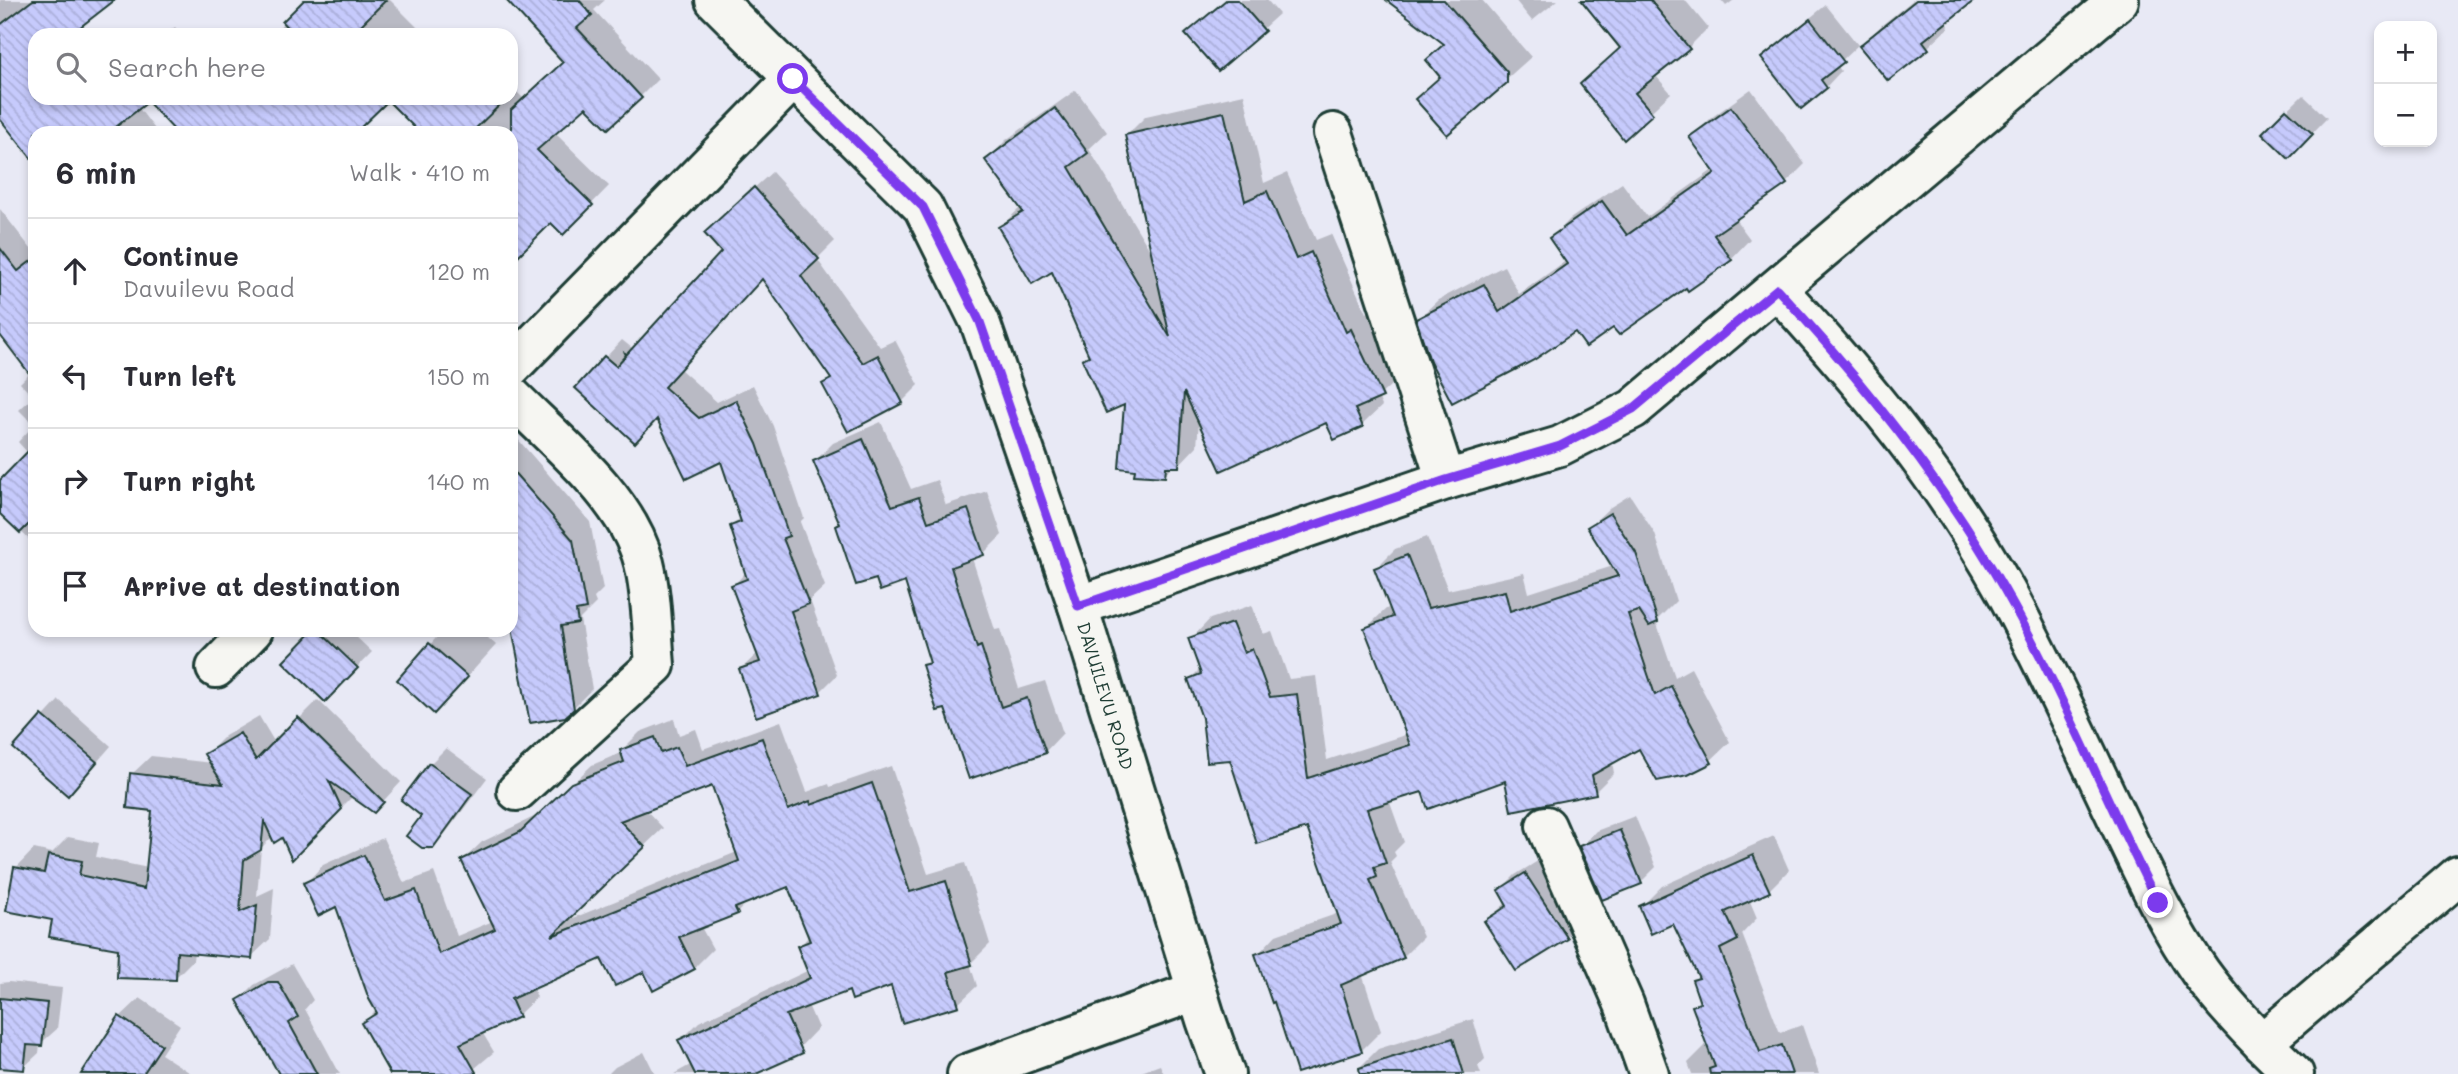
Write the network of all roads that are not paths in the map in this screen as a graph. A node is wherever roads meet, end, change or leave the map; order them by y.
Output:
1 (715, 0) edge
2 (2119, 0) edge
3 (793, 79) junction
4 (1333, 133) dead end
5 (1777, 289) junction
6 (518, 360) edge
7 (518, 403) edge
8 (1446, 480) junction
9 (1078, 606) junction
10 (246, 637) edge
11 (216, 668) dead end
12 (517, 791) dead end
13 (1546, 825) dead end
14 (2458, 876) edge
15 (1196, 990) junction
16 (2262, 1043) junction
17 (967, 1074) edge
18 (1225, 1074) edge
19 (1649, 1074) edge
20 (2294, 1074) edge

1 - 3 street, DAVUILEVU ROAD
2 - 5 street
3 - 6 street
3 - 9 street, DAVUILEVU ROAD
4 - 8 street
5 - 8 street
5 - 16 street
7 - 12 street
8 - 9 street
9 - 15 street, DAVUILEVU ROAD
10 - 11 street
13 - 19 street
14 - 16 street
15 - 17 street
15 - 18 street, DAVUILEVU ROAD
16 - 20 street

